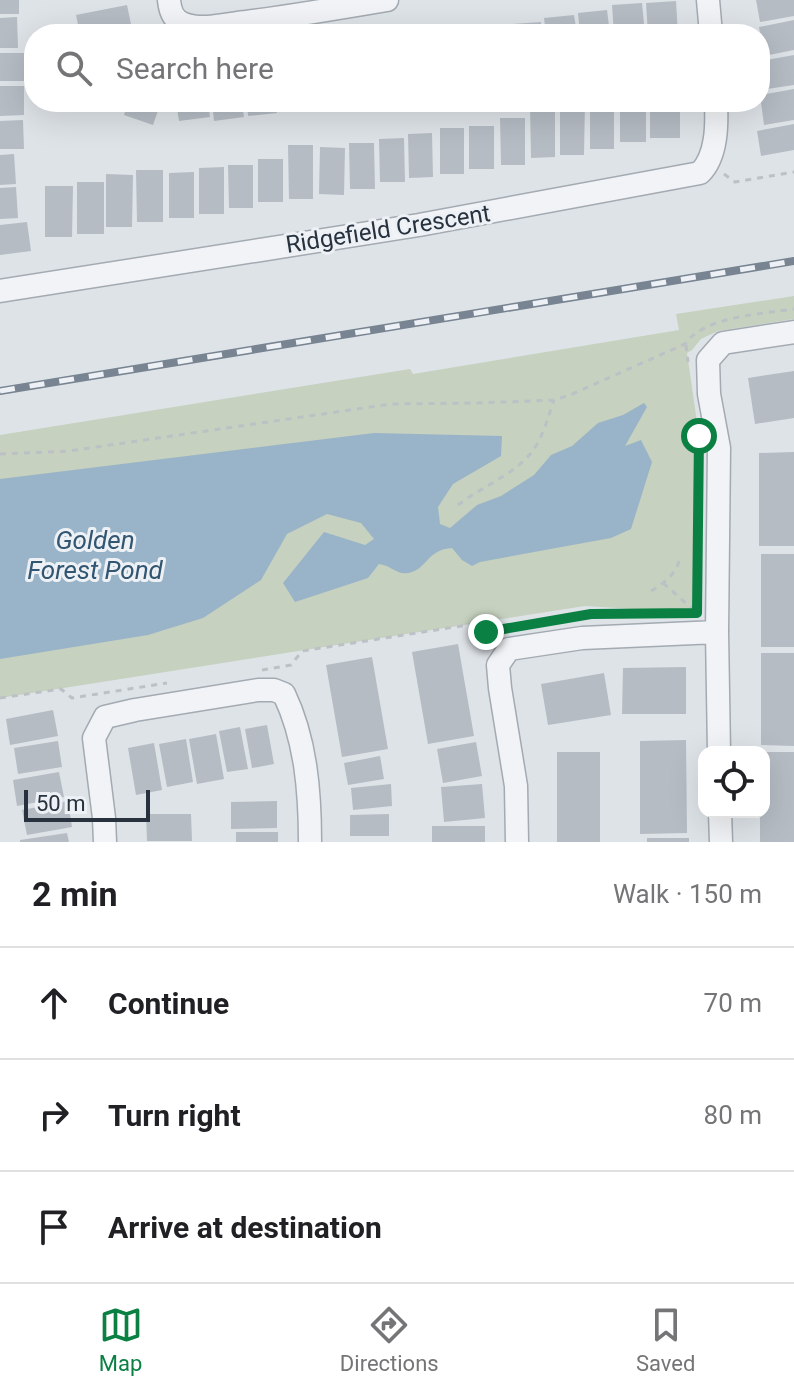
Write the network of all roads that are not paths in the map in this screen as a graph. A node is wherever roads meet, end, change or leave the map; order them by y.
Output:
1 (169, 0) edge
2 (387, 0) edge
3 (708, 0) edge
4 (186, 24) edge
5 (227, 24) edge
6 (710, 24) edge
7 (717, 112) edge
8 (0, 291) edge
9 (794, 332) edge
10 (717, 632) junction
11 (719, 746) edge
12 (720, 818) edge
13 (105, 842) edge
14 (310, 842) edge
15 (517, 842) edge
16 (721, 842) edge

1 - 4 street
2 - 5 street
3 - 6 street
7 - 8 street, Ridgefield Crescent
9 - 10 street
10 - 11 street
10 - 15 street
12 - 16 street
13 - 14 street

